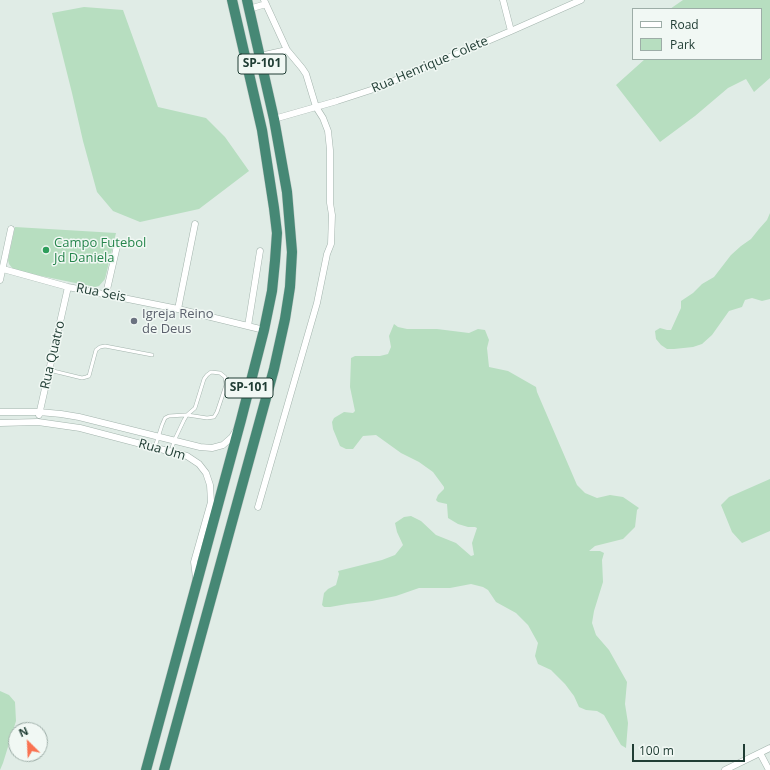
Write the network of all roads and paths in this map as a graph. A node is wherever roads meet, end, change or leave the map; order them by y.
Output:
1 (232, 0) edge
2 (503, 0) edge
3 (581, 0) edge
4 (265, 2) edge
5 (248, 4) edge
6 (511, 31) junction
7 (287, 50) junction
8 (260, 56) junction
9 (316, 107) junction
10 (274, 118) junction
11 (195, 224) dead end
12 (11, 229) dead end
13 (117, 246) dead end
14 (260, 251) dead end
15 (3, 269) junction
16 (0, 280) edge
17 (68, 287) junction
18 (106, 294) junction
19 (178, 309) junction
20 (248, 326) junction
21 (264, 330) junction
22 (152, 355) dead end
23 (49, 370) junction
24 (0, 412) edge
25 (40, 412) junction
26 (187, 415) junction
27 (241, 420) junction
28 (38, 422) junction
29 (0, 423) edge
30 (159, 437) junction
31 (174, 441) junction
32 (154, 448) junction
33 (171, 452) junction
34 (258, 507) dead end
35 (197, 584) junction
36 (770, 748) edge
37 (760, 753) junction
38 (165, 767) edge
39 (146, 770) edge
40 (725, 770) edge
41 (769, 770) edge

1 - 21 highway, SP-101
2 - 6 street
3 - 6 street, Rua Henrique Colete
4 - 5 street
4 - 7 street
5 - 8 highway, SP-101
6 - 9 street, Rua Henrique Colete
7 - 8 street
7 - 9 street
8 - 10 highway, SP-101
9 - 10 street, Rua Henrique Colete
9 - 34 street
10 - 38 highway, SP-101
11 - 19 street
12 - 15 street
13 - 18 street
14 - 20 street
15 - 16 street
15 - 17 street, Rua Seis
17 - 18 street, Rua Seis
17 - 23 street, Rua Quatro
18 - 19 street, Rua Seis
19 - 20 street, Rua Seis
20 - 21 street, Rua Seis
21 - 27 highway, SP-101
22 - 23 lane
23 - 25 street, Rua Quatro
24 - 25 street
25 - 28 street, Rua Quatro
25 - 30 street
26 - 26 lane
26 - 30 lane
26 - 31 lane
27 - 31 street
27 - 35 highway, SP-101
28 - 29 street, Rua Um
28 - 32 street, Rua Um
30 - 31 street
30 - 32 lane
31 - 33 lane
32 - 33 street, Rua Um
33 - 35 street, Rua Um
35 - 39 highway, SP-101
36 - 37 street
37 - 40 street
37 - 41 street

